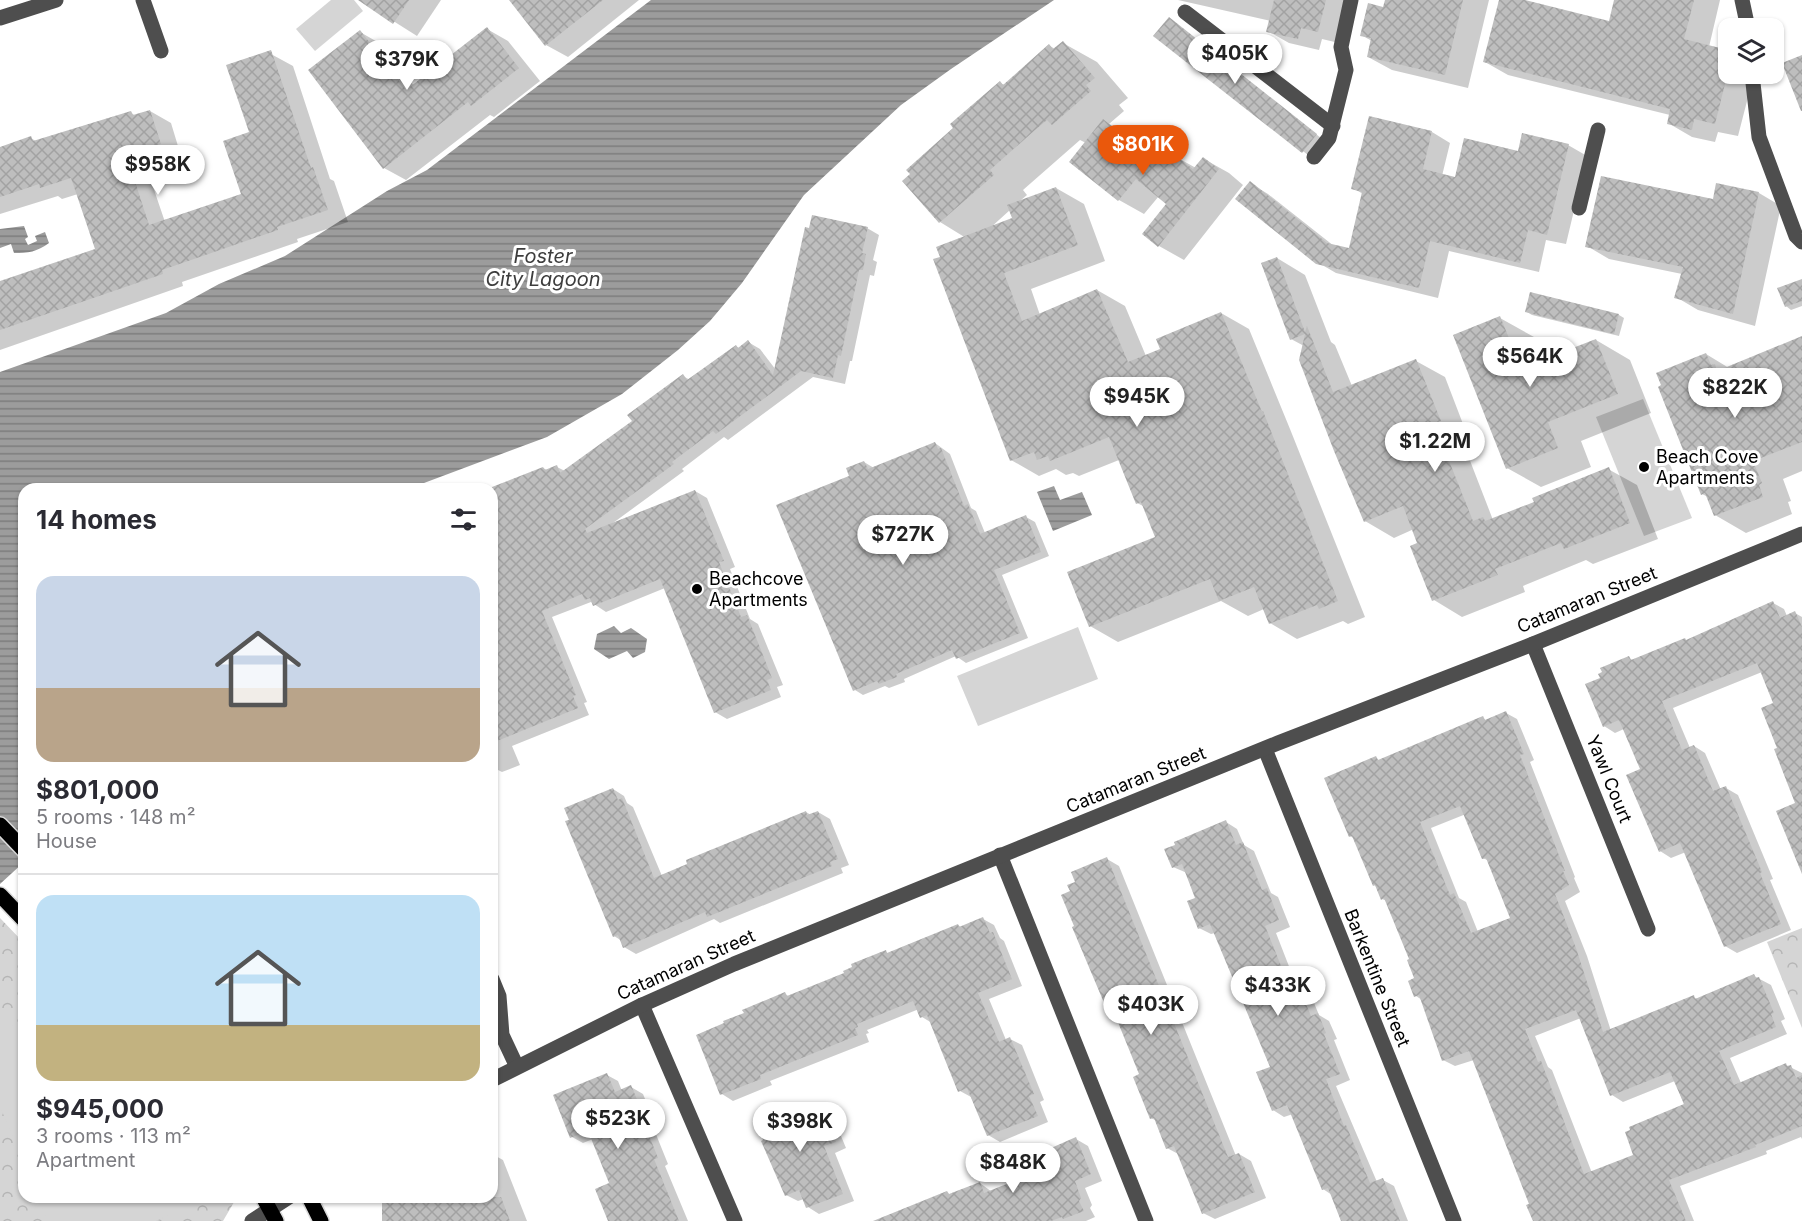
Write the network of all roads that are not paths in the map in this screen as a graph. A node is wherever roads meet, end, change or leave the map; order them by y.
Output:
1 (56, 0) edge
2 (143, 0) edge
3 (1351, 0) edge
4 (1742, 0) edge
5 (1185, 12) dead end
6 (0, 18) edge
7 (1746, 18) edge
8 (161, 51) dead end
9 (1753, 84) edge
10 (1333, 126) junction
11 (1598, 130) dead end
12 (1314, 156) dead end
13 (1579, 207) dead end
14 (1802, 242) edge
15 (1802, 534) edge
16 (1533, 644) junction
17 (1264, 749) junction
18 (0, 825) edge
19 (18, 844) edge
20 (1000, 855) junction
21 (0, 895) edge
22 (18, 914) edge
23 (1648, 929) dead end
24 (498, 994) edge
25 (642, 1005) junction
26 (516, 1067) junction
27 (498, 1077) edge
28 (312, 1203) edge
29 (269, 1209) edge
30 (252, 1221) edge
31 (321, 1221) edge
32 (735, 1221) edge
33 (1146, 1221) edge
34 (1454, 1221) edge

1 - 6 street
2 - 8 street
3 - 10 street
4 - 7 street
5 - 10 street
9 - 14 street
10 - 12 street
11 - 13 street
15 - 16 street, Catamaran Street
16 - 17 street, Catamaran Street
16 - 23 street, Yawl Court
17 - 20 street, Catamaran Street
17 - 34 street, Barkentine Street
18 - 19 main road
20 - 25 street, Catamaran Street
20 - 33 street
21 - 22 main road
24 - 26 street
25 - 26 street, Catamaran Street
25 - 32 street
26 - 27 street, Catamaran Street
28 - 31 main road
29 - 30 street

